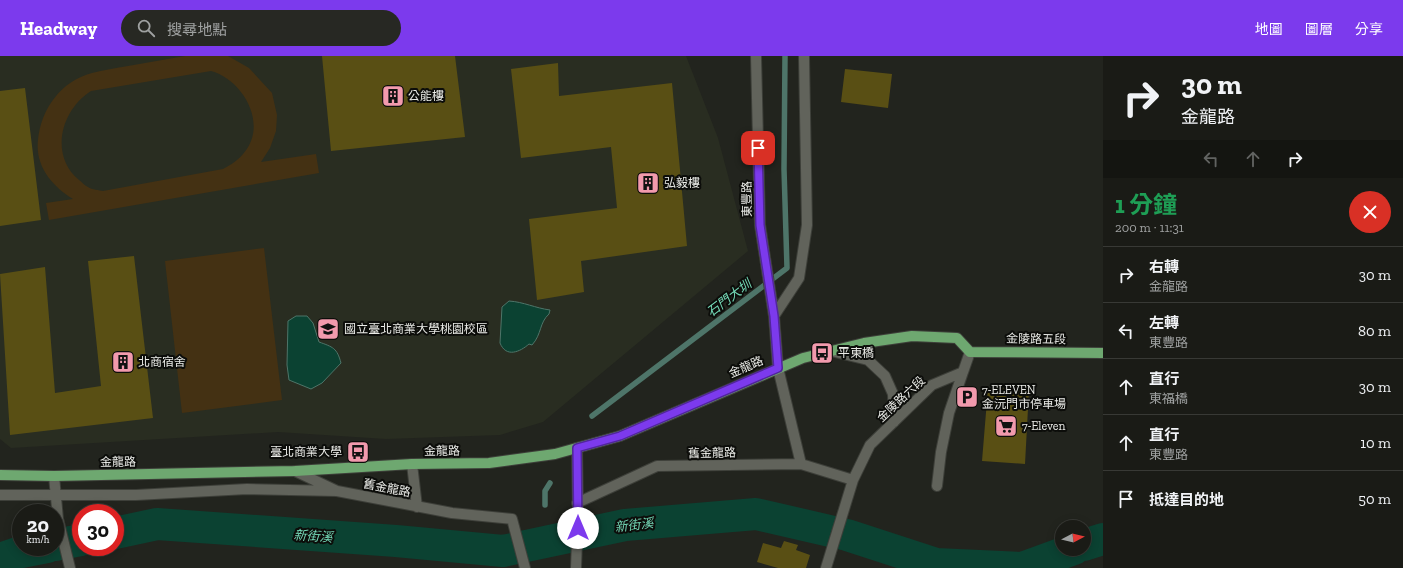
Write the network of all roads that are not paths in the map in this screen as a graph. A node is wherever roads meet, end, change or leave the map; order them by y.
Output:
1 (756, 56) edge
2 (804, 56) edge
3 (774, 316) junction
4 (831, 351) junction
5 (970, 352) junction
6 (1103, 353) edge
7 (778, 368) junction
8 (963, 372) junction
9 (894, 422) junction
10 (577, 448) junction
11 (412, 464) junction
12 (801, 464) junction
13 (295, 471) junction
14 (0, 475) edge
15 (54, 476) junction
16 (853, 480) junction
17 (937, 486) dead end
18 (337, 491) junction
19 (0, 495) edge
20 (55, 495) junction
21 (577, 503) junction
22 (417, 507) junction
23 (70, 568) edge
24 (525, 568) edge
25 (576, 568) edge
26 (826, 568) edge

1 - 3 street, 東豐路
2 - 3 street
3 - 7 street
4 - 5 main road, 金龍路
4 - 7 main road, 金龍路
4 - 9 street
5 - 6 main road, 金陵路五段
5 - 8 street
7 - 10 main road, 金龍路
7 - 12 street
8 - 9 street, 金陵路六段
8 - 17 street
9 - 16 street, 金陵路六段
10 - 11 main road, 金龍路
10 - 21 street
11 - 13 main road, 金龍路
11 - 22 street
12 - 16 street, 舊金龍路
12 - 21 street, 舊金龍路
13 - 15 main road, 金龍路
13 - 18 street, 舊金龍路
14 - 15 main road, 金龍路
15 - 20 street
16 - 26 street, 金陵路六段
18 - 20 street
18 - 22 street, 舊金龍路
19 - 20 street
20 - 23 street
21 - 25 street
22 - 24 street, 舊金龍路

